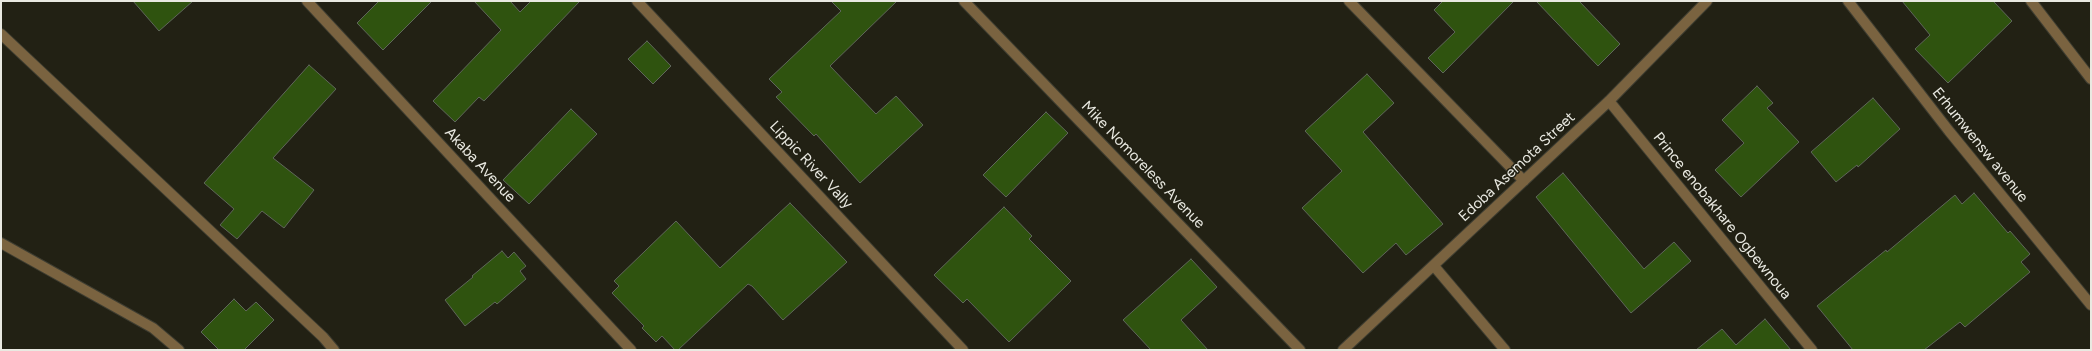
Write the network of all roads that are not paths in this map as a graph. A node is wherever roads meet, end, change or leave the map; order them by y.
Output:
1 (308, 1) edge
2 (637, 1) edge
3 (964, 1) edge
4 (1348, 1) edge
5 (1848, 1) edge
6 (2031, 1) edge
7 (1703, 2) edge
8 (1, 34) edge
9 (2091, 79) edge
10 (1609, 101) junction
11 (1524, 181) junction
12 (1, 243) edge
13 (1434, 266) junction
14 (2091, 305) edge
15 (179, 350) edge
16 (334, 350) edge
17 (631, 350) edge
18 (962, 350) edge
19 (1300, 350) edge
20 (1343, 350) edge
21 (1505, 350) edge
22 (1812, 350) edge

1 - 17 street, Akaba Avenue
2 - 18 street, Lippic River Vally
3 - 19 street, Mike Nomoreless Avenue
4 - 11 street
5 - 14 street, Erhumwensw avenue
6 - 9 street
7 - 10 street, Edoba Asemota Street
8 - 16 street
10 - 11 street, Edoba Asemota Street
10 - 22 street, Prince enobakhare Ogbewnoua
11 - 13 street, Edoba Asemota Street
12 - 15 street
13 - 20 street, Edoba Asemota Street
13 - 21 street

